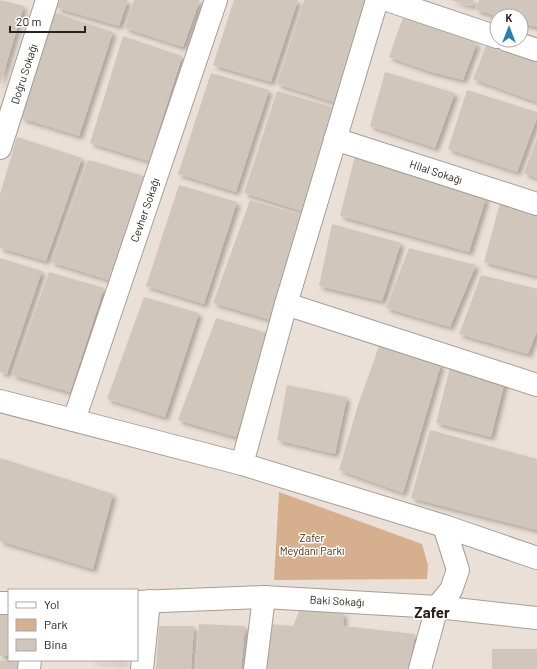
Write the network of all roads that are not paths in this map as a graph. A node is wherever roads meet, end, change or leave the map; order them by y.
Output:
1 (47, 0) edge
2 (216, 0) edge
3 (377, 0) edge
4 (386, 0) edge
5 (489, 34) edge
6 (335, 139) junction
7 (0, 148) edge
8 (537, 204) edge
9 (286, 304) junction
10 (537, 384) edge
11 (0, 401) edge
12 (74, 420) junction
13 (242, 464) junction
14 (444, 526) junction
15 (537, 558) edge
16 (264, 597) junction
17 (143, 602) edge
18 (437, 607) junction
19 (537, 618) edge
20 (142, 669) edge
21 (255, 669) edge
22 (420, 669) edge

1 - 7 street, Doğru Sokağı
2 - 12 street, Cevher Sokağı
3 - 6 street
4 - 5 street
6 - 8 street, Hilal Sokağı
6 - 9 street
9 - 10 street
9 - 13 street
11 - 12 street
12 - 13 street
13 - 14 street
14 - 15 street
14 - 18 street
16 - 17 street, Baki Sokağı
16 - 18 street, Baki Sokağı
16 - 21 street
17 - 20 street
18 - 19 street, Baki Sokağı
18 - 22 street

